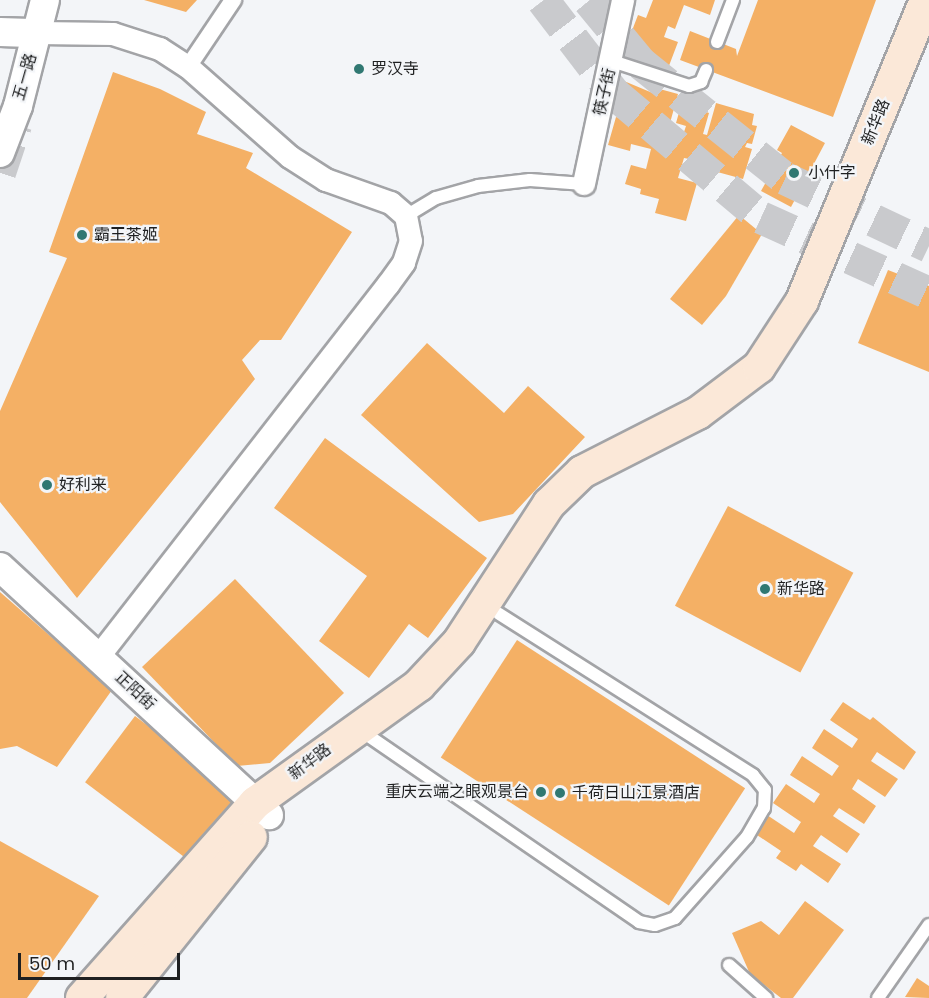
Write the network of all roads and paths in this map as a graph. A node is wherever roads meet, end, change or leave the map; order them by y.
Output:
1 (45, 0) edge
2 (233, 0) edge
3 (623, 0) edge
4 (733, 0) edge
5 (926, 0) edge
6 (0, 32) edge
7 (38, 33) junction
8 (717, 42) dead end
9 (929, 46) edge
10 (612, 61) junction
11 (188, 67) junction
12 (706, 70) dead end
13 (0, 153) tunnel mouth
14 (584, 184) joint
15 (406, 216) junction
16 (0, 567) edge
17 (499, 615) junction
18 (98, 657) junction
19 (364, 733) junction
20 (262, 809) junction
21 (929, 926) edge
22 (729, 965) dead end
23 (82, 998) edge
24 (122, 998) edge
25 (766, 998) edge
26 (878, 998) edge

1 - 7 street, 五一路
2 - 11 street
3 - 10 street, 筷子街
4 - 8 lane
5 - 19 main road, 新华路
6 - 7 street
7 - 11 street
7 - 13 street, 五一路
9 - 17 main road, 新华路
10 - 12 lane
10 - 14 street, 筷子街
11 - 15 street
14 - 15 lane
15 - 18 street
16 - 18 street, 正阳街
17 - 19 main road, 新华路
17 - 19 lane
18 - 20 street, 正阳街
19 - 20 main road, 新华路
20 - 23 main road, 新华路
20 - 24 main road, 新华路
21 - 26 lane
22 - 25 lane

